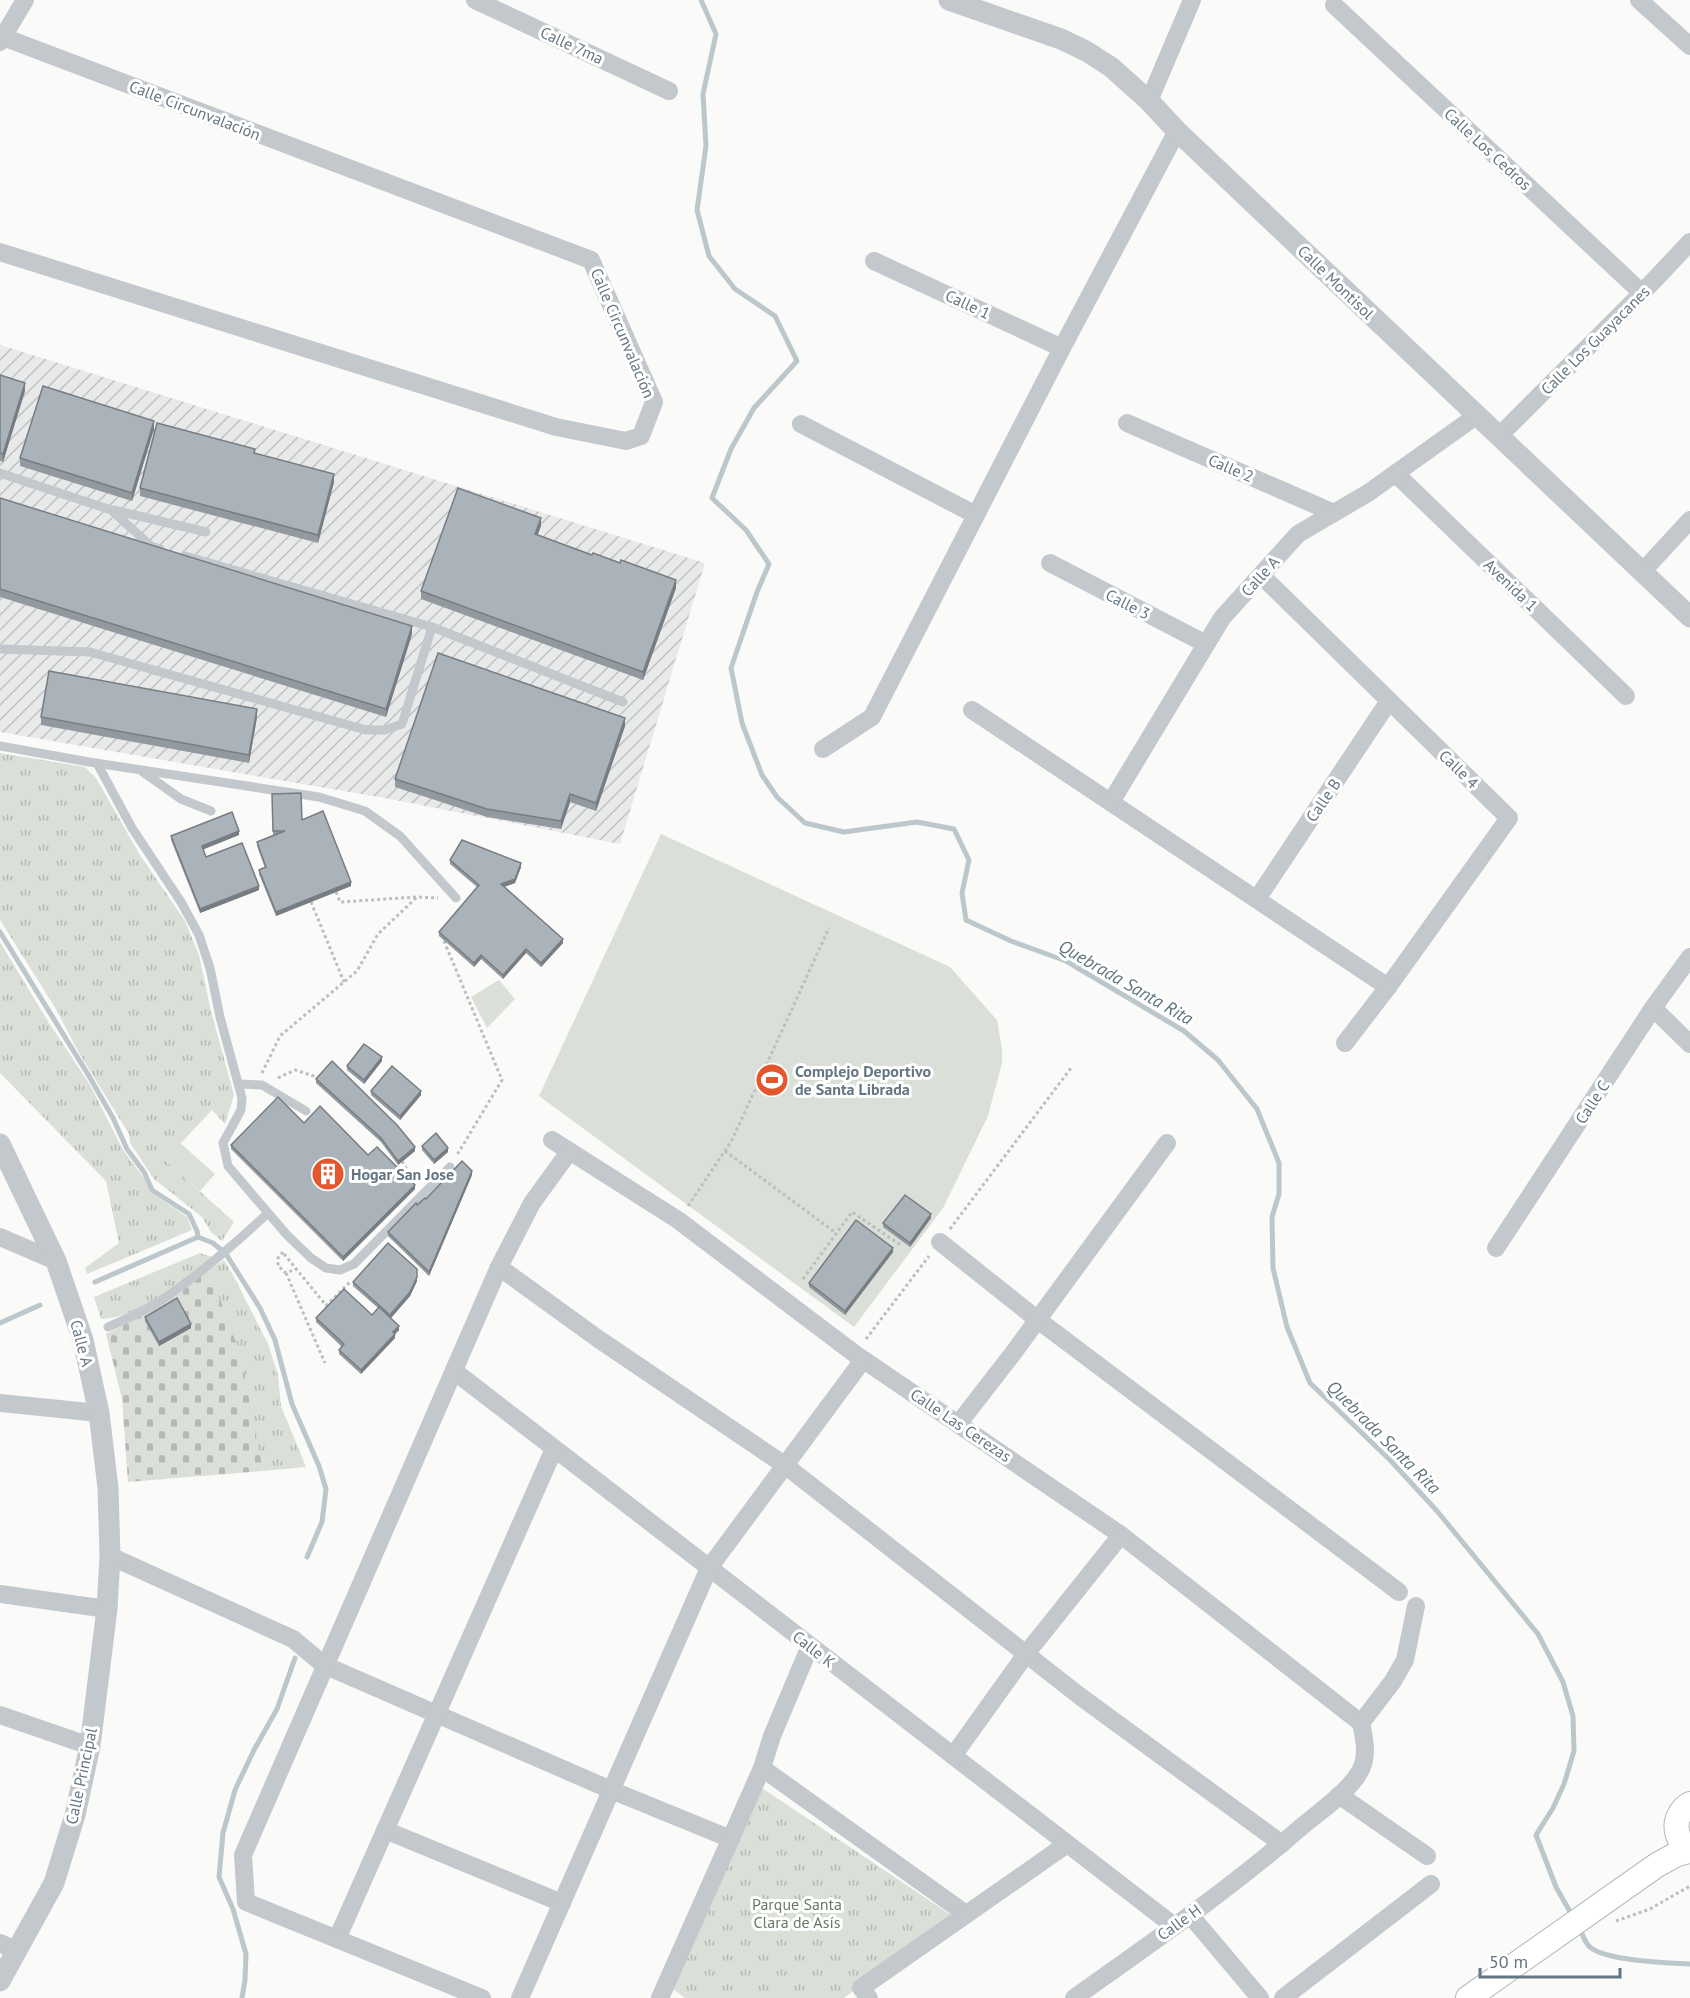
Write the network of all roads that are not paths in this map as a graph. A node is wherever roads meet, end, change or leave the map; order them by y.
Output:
1 (25, 0) edge
2 (475, 0) edge
3 (949, 0) edge
4 (1192, 0) edge
5 (1639, 0) edge
6 (1334, 4) dead end
7 (1, 40) edge
8 (1690, 46) edge
9 (669, 91) dead end
10 (1149, 101) junction
11 (1177, 131) junction
12 (1690, 242) edge
13 (0, 252) edge
14 (874, 261) dead end
15 (1642, 293) junction
16 (1062, 348) junction
17 (1476, 416) junction
18 (1127, 423) dead end
19 (801, 424) dead end
20 (1499, 436) junction
21 (0, 473) edge
22 (1396, 474) junction
23 (111, 510) junction
24 (1334, 513) junction
25 (976, 515) junction
26 (1690, 520) edge
27 (206, 532) dead end
28 (1050, 563) dead end
29 (1642, 572) junction
30 (1261, 574) junction
31 (1690, 617) edge
32 (432, 627) junction
33 (1206, 644) junction
34 (0, 649) edge
35 (1626, 696) dead end
36 (1389, 701) junction
37 (623, 702) dead end
38 (972, 710) dead end
39 (0, 746) edge
40 (823, 748) dead end
41 (97, 763) junction
42 (142, 770) junction
43 (1111, 802) junction
44 (211, 811) dead end
45 (456, 898) road end
46 (1257, 899) junction
47 (1690, 957) edge
48 (1388, 987) junction
49 (1653, 1008) junction
50 (1345, 1043) dead end
51 (1690, 1044) edge
52 (239, 1084) junction
53 (306, 1111) dead end
54 (552, 1140) dead end
55 (1167, 1143) dead end
56 (0, 1144) edge
57 (569, 1152) junction
58 (450, 1167) road end
59 (268, 1213) junction
60 (0, 1237) edge
61 (940, 1242) road end
62 (1496, 1248) dead end
63 (56, 1261) junction
64 (499, 1267) junction
65 (1038, 1320) junction
66 (108, 1327) dead end
67 (859, 1357) junction
68 (454, 1371) junction
69 (0, 1403) edge
70 (99, 1413) junction
71 (959, 1423) junction
72 (554, 1449) junction
73 (786, 1466) junction
74 (1121, 1535) junction
75 (110, 1556) junction
76 (709, 1568) junction
77 (1399, 1592) dead end
78 (0, 1594) edge
79 (1416, 1606) dead end
80 (107, 1609) junction
81 (810, 1646) junction
82 (1026, 1654) junction
83 (324, 1665) junction
84 (438, 1714) junction
85 (0, 1715) edge
86 (1361, 1724) junction
87 (90, 1746) junction
88 (953, 1756) junction
89 (762, 1768) junction
90 (611, 1790) junction
91 (1339, 1795) junction
92 (1690, 1804) edge
93 (385, 1830) junction
94 (730, 1839) junction
95 (1067, 1844) junction
96 (1282, 1844) junction
97 (1682, 1849) edge
98 (1427, 1856) dead end
99 (1431, 1884) dead end
100 (562, 1904) junction
101 (966, 1914) junction
102 (1190, 1915) junction
103 (1174, 1926) junction
104 (337, 1939) junction
105 (9, 1947) edge
106 (0, 1981) edge
107 (482, 1998) edge
108 (520, 1998) edge
109 (660, 1998) edge
110 (869, 1998) edge
111 (1074, 1998) edge
112 (1260, 1998) edge
113 (1283, 1998) edge
114 (1468, 1998) edge

1 - 7 street
2 - 9 street, Calle 7ma
3 - 10 street, Calle Montisol
4 - 10 street
5 - 8 street
6 - 15 street, Calle Los Cedros
7 - 13 street, Calle Circunvalación
10 - 11 street, Calle Montisol
11 - 16 street
11 - 17 street, Calle Montisol
12 - 15 street, Calle Los Guayacanes
14 - 16 street, Calle 1
15 - 20 street, Calle Los Guayacanes
16 - 25 street
17 - 20 street, Calle Montisol
17 - 22 street, Calle A
18 - 24 street, Calle 2
19 - 25 street
20 - 29 street, Calle Montisol
21 - 23 lane
22 - 24 street, Calle A
22 - 35 street, Avenida 1
23 - 27 lane
23 - 32 lane
24 - 30 street, Calle A
25 - 40 street
26 - 29 street
28 - 33 street, Calle 3
29 - 31 street, Calle Montisol
30 - 33 street, Calle A
30 - 36 street, Calle 4
32 - 34 lane
32 - 37 lane
33 - 43 street, Calle A
36 - 46 street, Calle B
36 - 48 street, Calle 4
38 - 43 street
39 - 41 lane
41 - 42 lane
41 - 52 lane
42 - 44 lane
42 - 45 lane
43 - 46 street
46 - 48 street
47 - 49 street, Calle C
48 - 50 street, Calle 4
49 - 51 street
49 - 62 street, Calle C
52 - 53 lane
52 - 59 lane
54 - 57 street, Calle Las Cerezas
55 - 65 street
56 - 63 street, Calle A
57 - 64 street
57 - 67 street, Calle Las Cerezas
58 - 59 lane
59 - 66 lane
60 - 63 street
61 - 65 street
63 - 70 street, Calle A
64 - 68 street
64 - 73 street
65 - 71 street
65 - 77 street
67 - 71 street, Calle Las Cerezas
67 - 73 street
68 - 72 street, Calle K
68 - 83 street
69 - 70 street
70 - 75 street, Calle A
71 - 74 street, Calle Las Cerezas
72 - 76 street, Calle K
72 - 84 street
73 - 76 street
73 - 82 street
74 - 82 street
74 - 86 street, Calle Las Cerezas
75 - 80 street, Calle Principal
75 - 83 street
76 - 81 street, Calle K
76 - 90 street
78 - 80 street
79 - 86 street
80 - 87 street, Calle Principal
81 - 88 street, Calle K
81 - 89 street
82 - 88 street
82 - 96 street
83 - 84 street
83 - 104 street
84 - 90 street
84 - 93 street
85 - 87 street
86 - 91 street, Calle H
87 - 105 street, Calle Principal
88 - 95 street, Calle K
89 - 94 street
89 - 101 street
90 - 94 street
90 - 100 street
91 - 96 street, Calle H
91 - 98 street
92 - 97 main road
93 - 100 street
93 - 104 street
94 - 109 street
95 - 101 street
95 - 103 street, Calle K
96 - 102 street, Calle H
97 - 114 main road
99 - 113 street
100 - 108 street
101 - 110 street
102 - 103 street, Calle H
102 - 112 street
103 - 111 street, Calle H
104 - 107 street
105 - 106 street, Calle Principal

